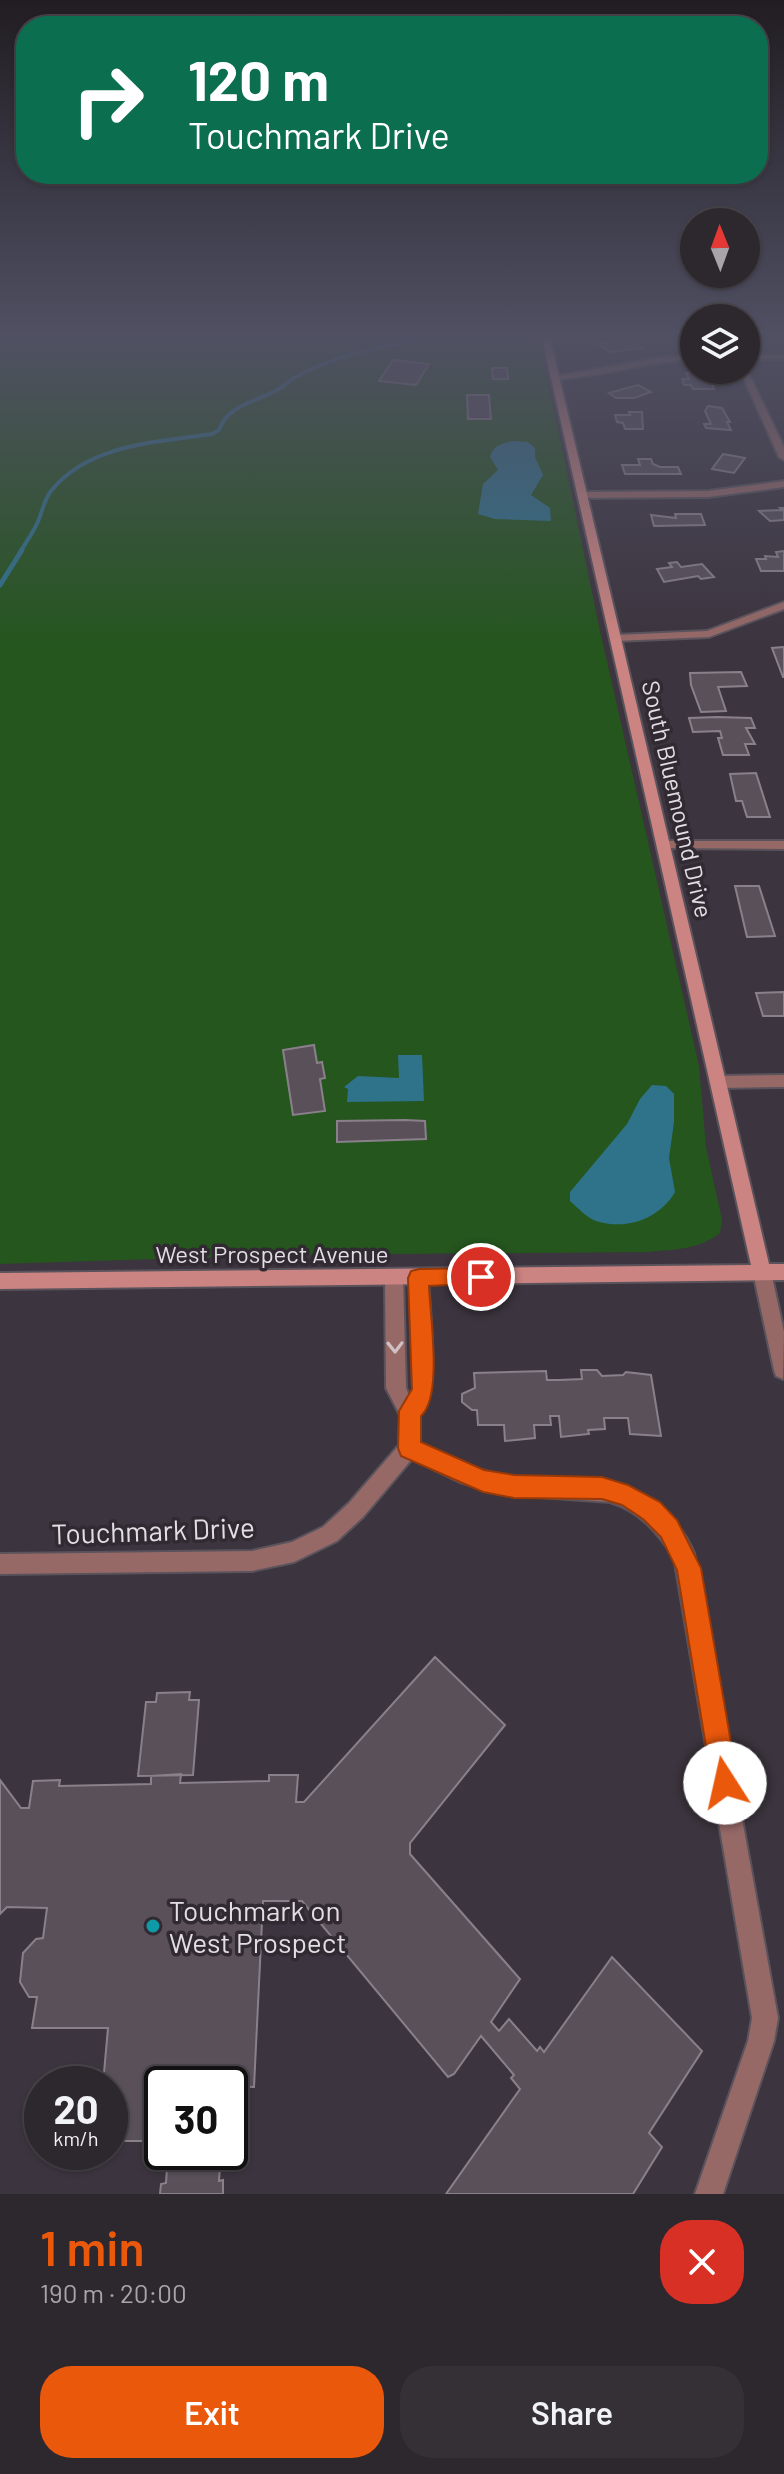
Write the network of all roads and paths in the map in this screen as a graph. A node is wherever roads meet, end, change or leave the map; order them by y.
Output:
1 (570, 440) edge
2 (784, 484) edge
3 (582, 495) junction
4 (784, 605) edge
5 (616, 638) junction
6 (664, 845) junction
7 (784, 845) edge
8 (784, 1081) edge
9 (720, 1082) junction
10 (762, 1272) junction
11 (784, 1272) edge
12 (394, 1278) junction
13 (419, 1278) junction
14 (0, 1281) edge
15 (783, 1370) edge
16 (410, 1411) junction
17 (409, 1448) junction
18 (0, 1564) edge
19 (709, 2194) edge

1 - 3 main road, South Bluemound Drive
2 - 3 street
3 - 5 main road, South Bluemound Drive
4 - 5 street
5 - 6 main road, South Bluemound Drive
6 - 7 street
6 - 9 main road, South Bluemound Drive
8 - 9 street
9 - 10 main road, South Bluemound Drive
10 - 11 main road, West Prospect Avenue
10 - 13 main road, West Prospect Avenue
10 - 15 street
12 - 13 main road, West Prospect Avenue
12 - 14 main road, West Prospect Avenue
12 -> 16 street
13 - 16 street
16 - 17 street
17 - 18 street, Touchmark Drive
17 - 19 street

